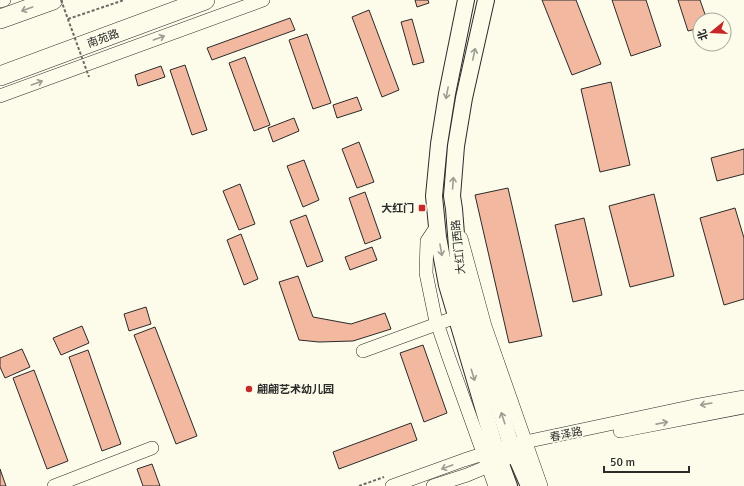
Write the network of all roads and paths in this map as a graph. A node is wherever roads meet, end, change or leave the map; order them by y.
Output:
1 (4, 0) edge
2 (53, 0) edge
3 (61, 0) edge
4 (124, 0) edge
5 (205, 0) edge
6 (263, 0) edge
7 (466, 0) edge
8 (486, 0) edge
9 (0, 1) edge
10 (0, 19) edge
11 (68, 19) junction
12 (0, 76) edge
13 (89, 77) dead end
14 (0, 96) edge
15 (437, 226) junction
16 (456, 317) junction
17 (438, 324) junction
18 (363, 351) dead end
19 (744, 397) edge
20 (744, 407) edge
21 (152, 448) dead end
22 (520, 448) junction
23 (492, 458) junction
24 (54, 486) edge
25 (392, 486) edge
26 (433, 486) edge
27 (495, 486) edge
28 (509, 486) edge
29 (529, 486) edge
30 (541, 486) edge

1 - 9 street
2 -> 10 highway
3 - 11 path, bridge
4 - 11 path
5 - 12 highway, 南苑路
14 -> 6 street
7 -> 15 main road, 大红门西路
22 -> 8 main road, 大红门西路
11 - 13 path, bridge
15 -> 16 main road, 大红门西路
15 - 17 street
16 - 17 street
16 -> 23 main road, 大红门西路
17 - 18 street
17 - 23 street
19 -> 22 street, 春泽路
22 -> 20 street, 春泽路
21 - 24 street
22 - 23 street, 春泽路
22 - 29 main road, 大红门西路
22 - 30 street
23 -> 25 street, 春泽路
23 - 26 street, 春泽路
23 - 27 street
23 - 28 main road, 大红门西路

